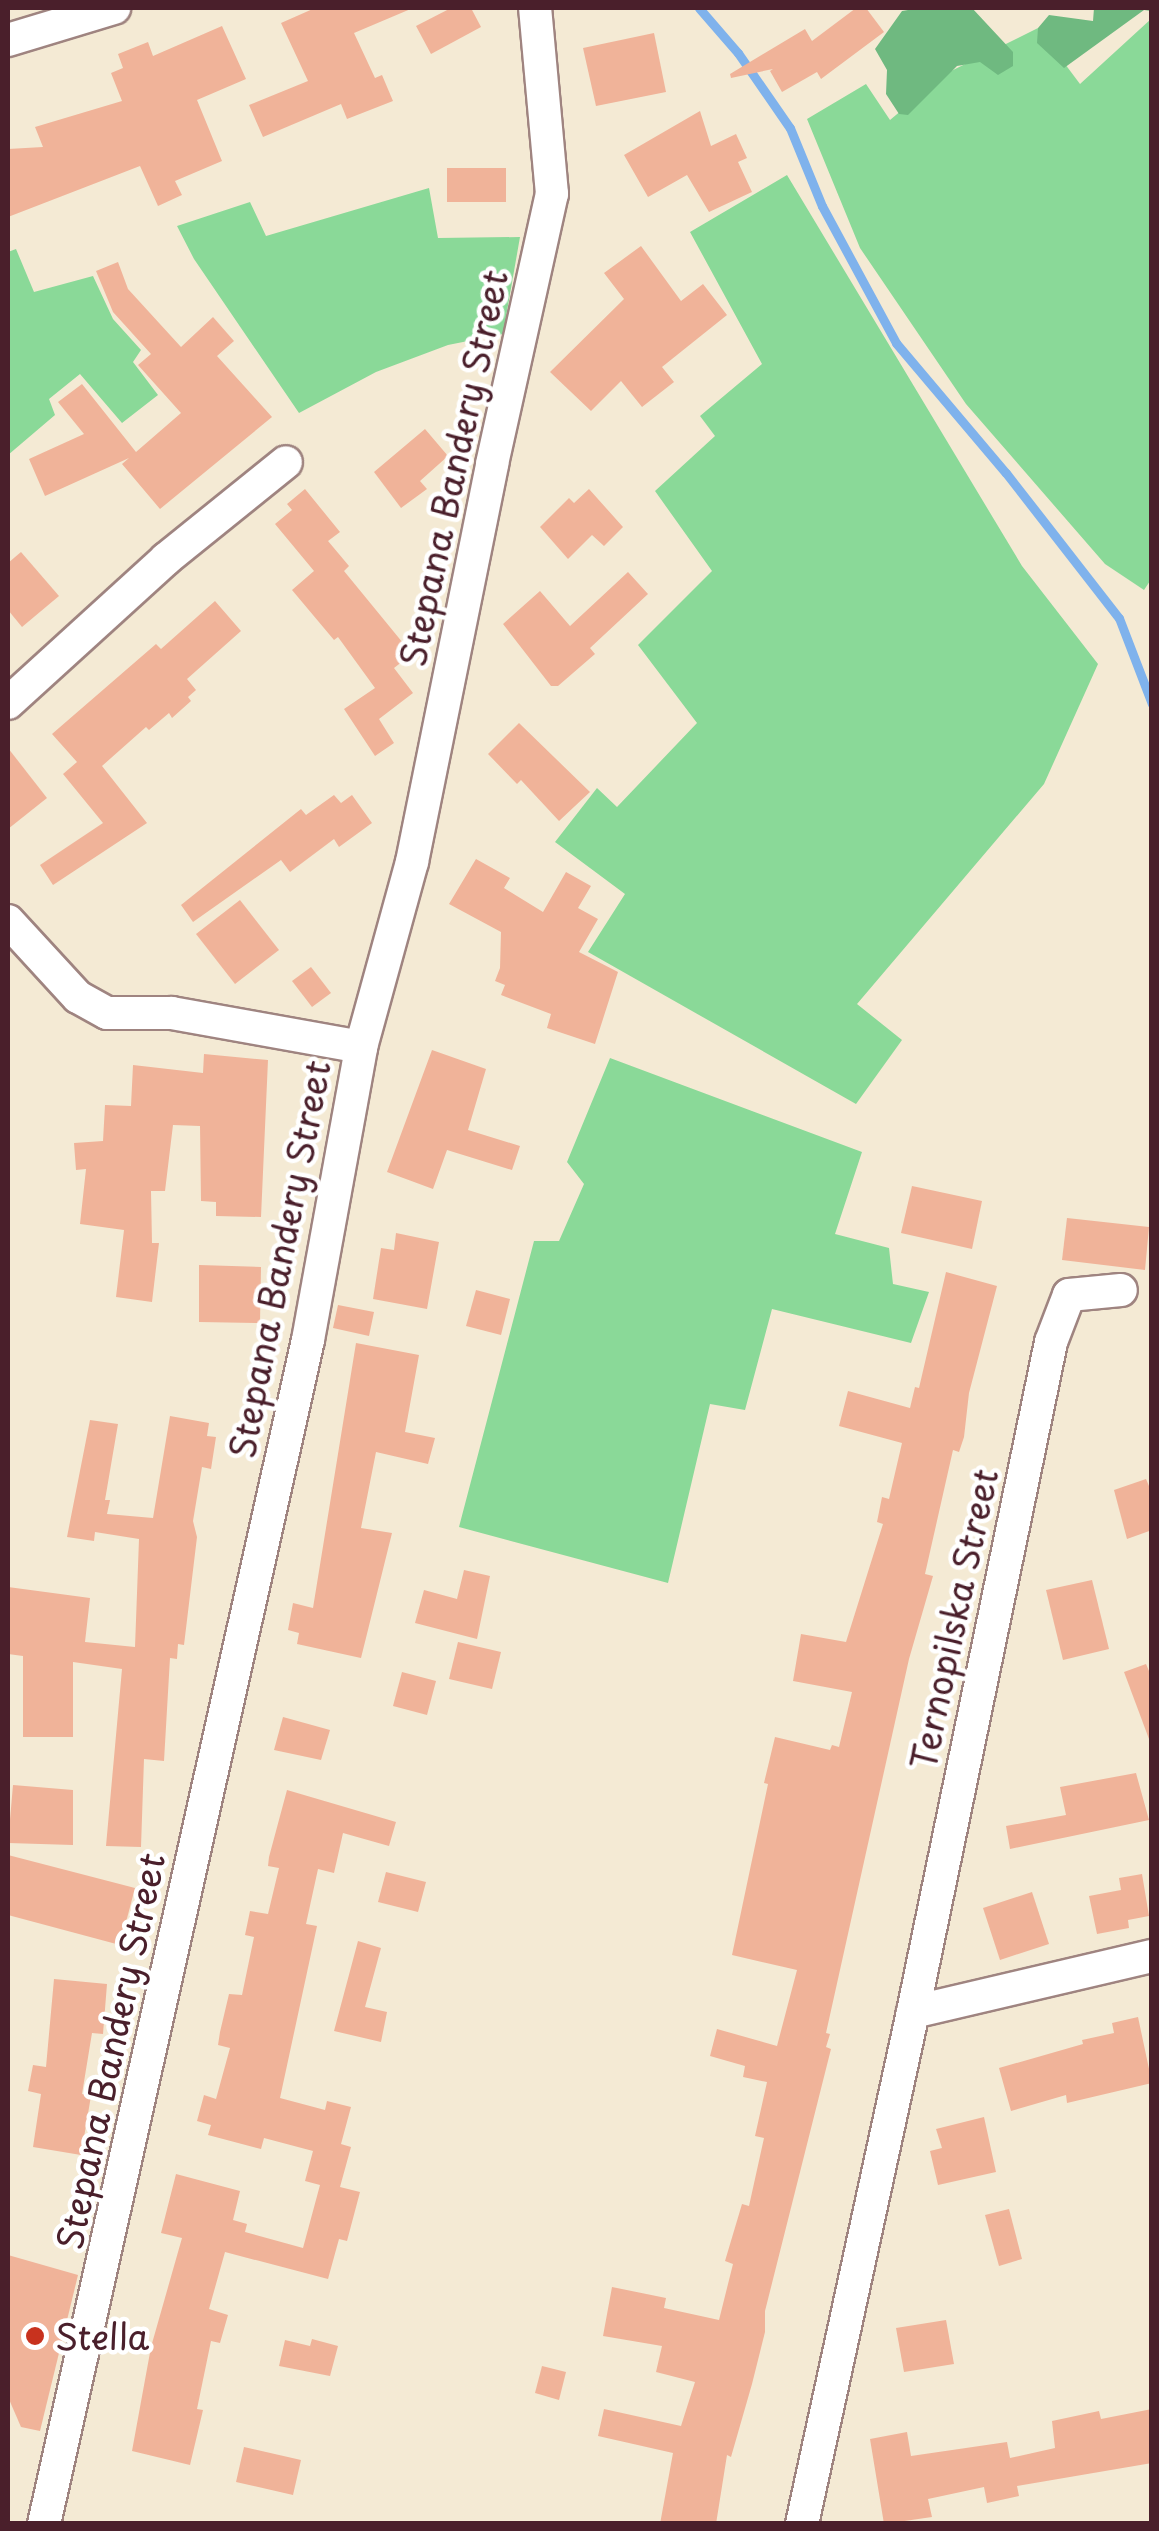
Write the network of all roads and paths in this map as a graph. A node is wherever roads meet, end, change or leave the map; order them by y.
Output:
1 (114, 8) edge
2 (535, 8) edge
3 (8, 40) edge
4 (286, 462) dead end
5 (8, 704) edge
6 (8, 921) edge
7 (362, 1046) junction
8 (1121, 1290) dead end
9 (1152, 1956) edge
10 (914, 2012) junction
11 (44, 2524) edge
12 (802, 2524) edge

1 - 3 street
2 - 7 street, Stepana Bandery Street
4 - 5 street
6 - 7 street
7 - 11 street, Stepana Bandery Street
8 - 10 street, Ternopilska Street
9 - 10 street
10 - 12 street, Ternopilska Street

